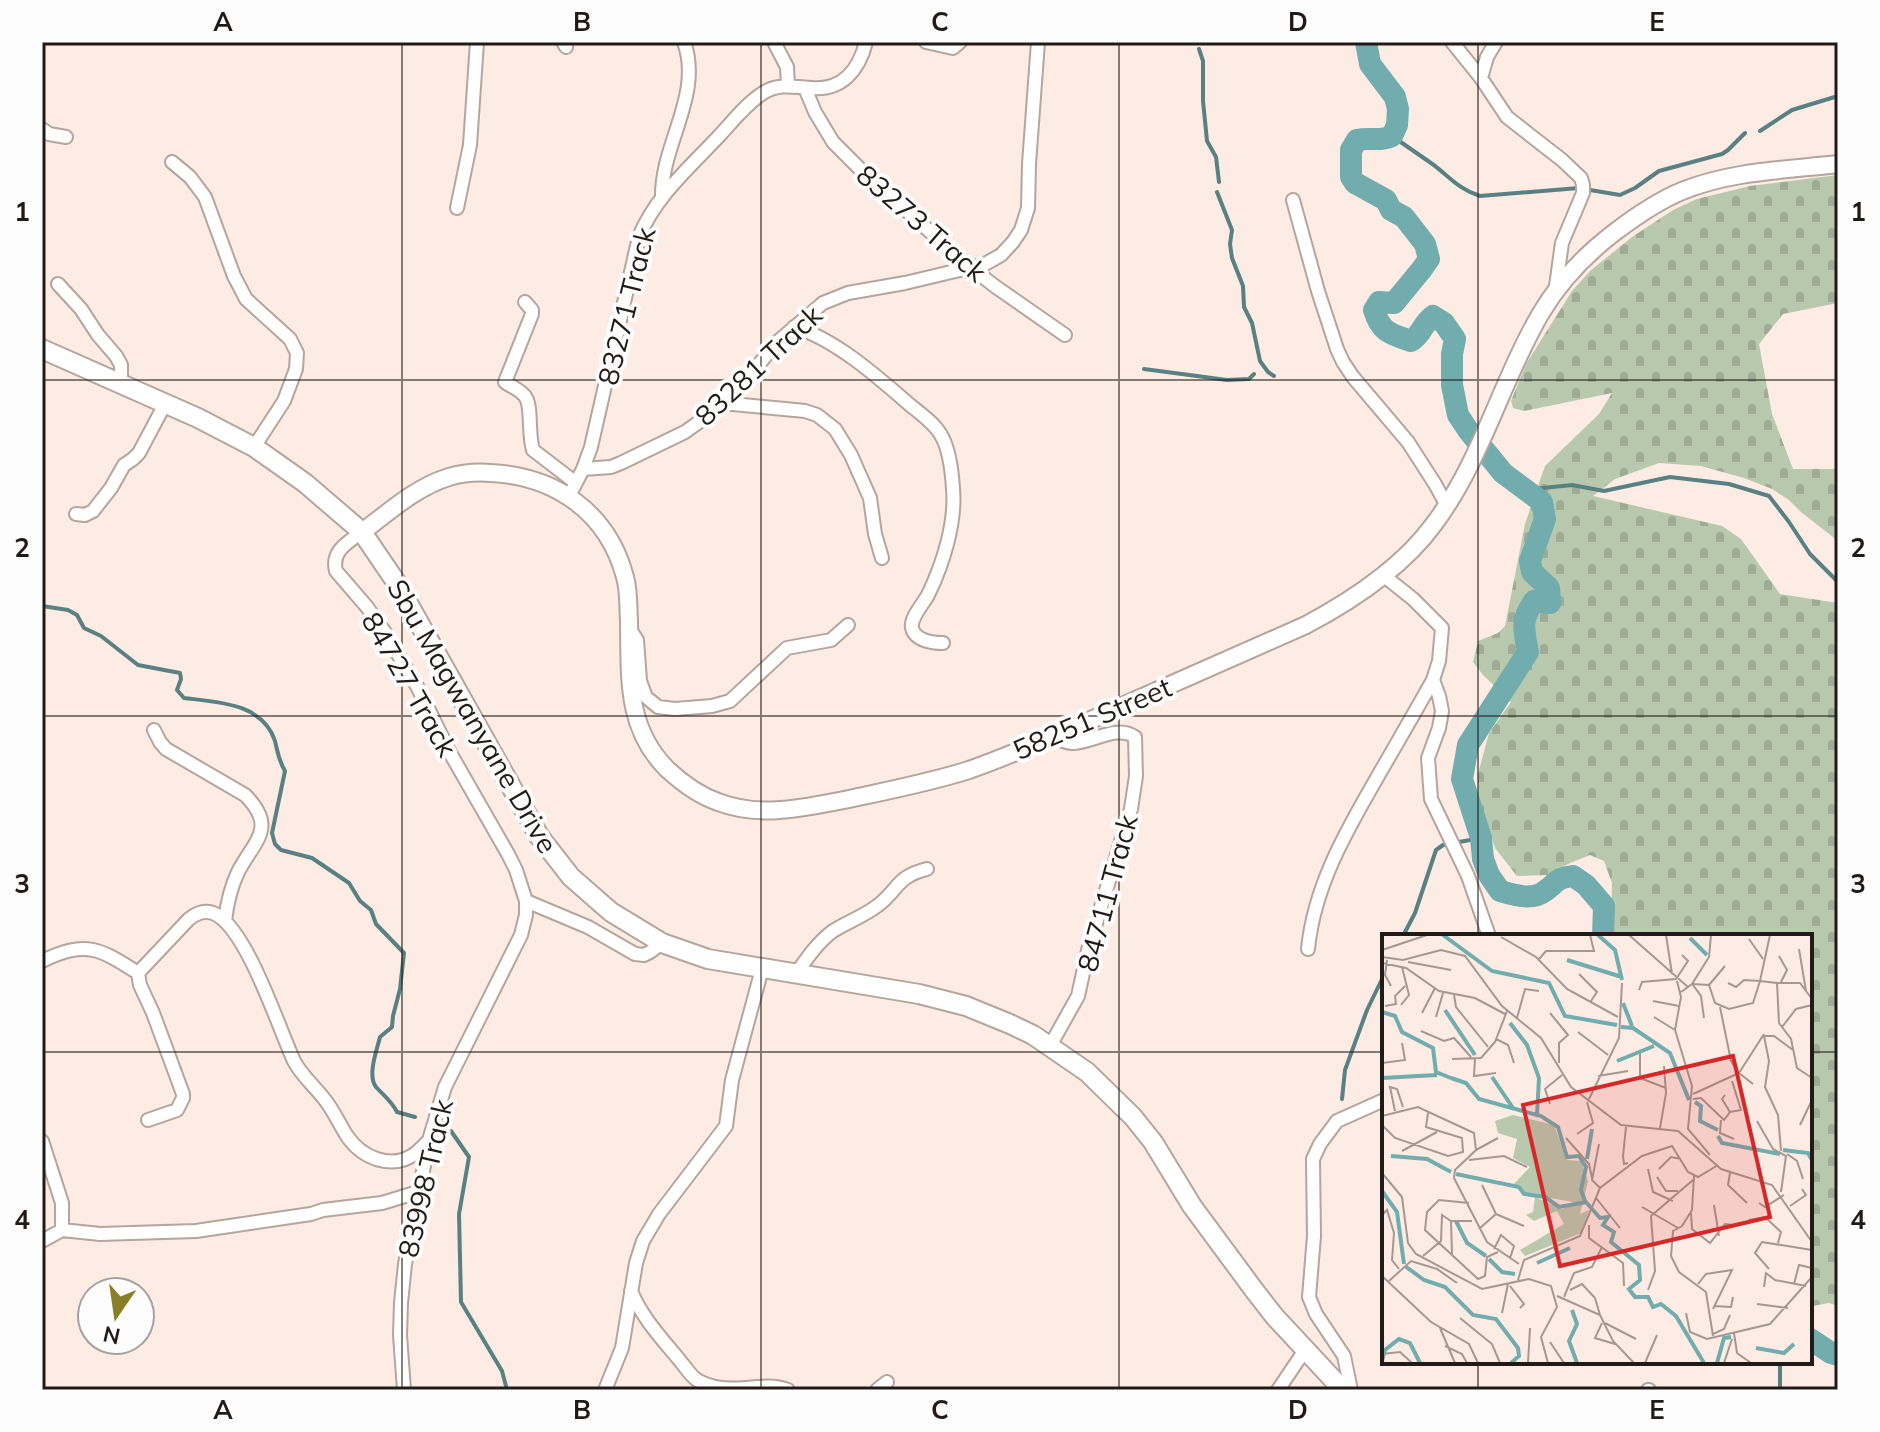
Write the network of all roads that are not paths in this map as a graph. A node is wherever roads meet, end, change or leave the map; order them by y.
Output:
1 (477, 42) edge
2 (684, 42) edge
3 (774, 42) edge
4 (866, 42) edge
5 (926, 42) edge
6 (960, 42) edge
7 (1038, 42) edge
8 (1452, 42) edge
9 (1496, 42) edge
10 (1481, 78) junction
11 (788, 86) junction
12 (805, 88) junction
13 (42, 129) edge
14 (66, 137) dead end
15 (172, 162) dead end
16 (1838, 164) edge
17 (662, 197) junction
18 (1293, 200) dead end
19 (457, 208) dead end
20 (970, 267) junction
21 (58, 284) dead end
22 (1555, 293) junction
23 (525, 302) dead end
24 (794, 327) junction
25 (1065, 335) dead end
26 (42, 349) edge
27 (121, 384) junction
28 (722, 403) junction
29 (165, 404) junction
30 (254, 447) junction
31 (583, 469) junction
32 (573, 489) junction
33 (1447, 506) junction
34 (76, 514) dead end
35 (362, 532) junction
36 (882, 558) dead end
37 (1383, 575) junction
38 (848, 625) dead end
39 (629, 628) junction
40 (943, 643) dead end
41 (1433, 680) junction
42 (154, 730) dead end
43 (1054, 737) junction
44 (927, 869) dead end
45 (524, 895) junction
46 (225, 921) junction
47 (1488, 934) edge
48 (662, 943) junction
49 (1308, 949) dead end
50 (42, 961) edge
51 (762, 969) junction
52 (138, 973) junction
53 (796, 974) junction
54 (1050, 1046) junction
55 (1382, 1101) edge
56 (148, 1120) dead end
57 (429, 1140) junction
58 (42, 1141) edge
59 (418, 1192) junction
60 (62, 1230) junction
61 (42, 1241) edge
62 (631, 1291) junction
63 (1305, 1350) junction
64 (698, 1385) edge
65 (404, 1390) edge
66 (605, 1390) edge
67 (788, 1390) edge
68 (1278, 1390) edge
69 (1343, 1390) edge
70 (1351, 1390) edge

1 - 19 street
2 - 17 street
3 - 11 street
4 - 12 street
5 - 6 street
7 - 20 street, 83281 Track
8 - 10 street
9 - 10 street
10 - 22 street
11 - 12 street
11 - 17 street, 83271 Track
12 - 20 street, 83273 Track
13 - 14 street
15 - 30 street
16 - 22 street, 58251 Street
17 - 31 street, 83271 Track
18 - 33 street
20 - 24 street, 83281 Track
20 - 25 street, 83273 Track
21 - 27 street
22 - 33 street, 58251 Street
23 - 32 street
24 - 28 street, 83281 Track
24 - 40 street
26 - 27 main road, Sbu Magwanyane Drive
27 - 29 main road, Sbu Magwanyane Drive
28 - 31 street, 83281 Track
28 - 36 street
29 - 30 main road, Sbu Magwanyane Drive
29 - 34 street
30 - 35 main road, Sbu Magwanyane Drive
31 - 32 street, 83271 Track
32 - 35 street, 58251 Street
32 - 39 street, 58251 Street
33 - 37 street, 58251 Street
35 - 45 street, 84727 Track
35 - 48 main road, Sbu Magwanyane Drive
37 - 41 street
37 - 43 street, 58251 Street
38 - 39 street
39 - 43 street, 58251 Street
41 - 47 street
41 - 49 street
42 - 46 street
43 - 54 street, 84711 Track
44 - 53 street
45 - 48 street
45 - 57 street, 83998 Track
46 - 52 street
46 - 57 street
48 - 51 main road, Sbu Magwanyane Drive
50 - 52 street
51 - 53 main road, Sbu Magwanyane Drive
51 - 62 street
52 - 56 street
53 - 54 main road, Sbu Magwanyane Drive
54 - 63 main road, Sbu Magwanyane Drive
55 - 70 street
57 - 59 street, 83998 Track
58 - 60 street
59 - 60 street
59 - 65 street, 83998 Track
60 - 61 street
62 - 64 street
62 - 66 street
63 - 68 street
63 - 69 main road, Sbu Magwanyane Drive
64 - 67 street

